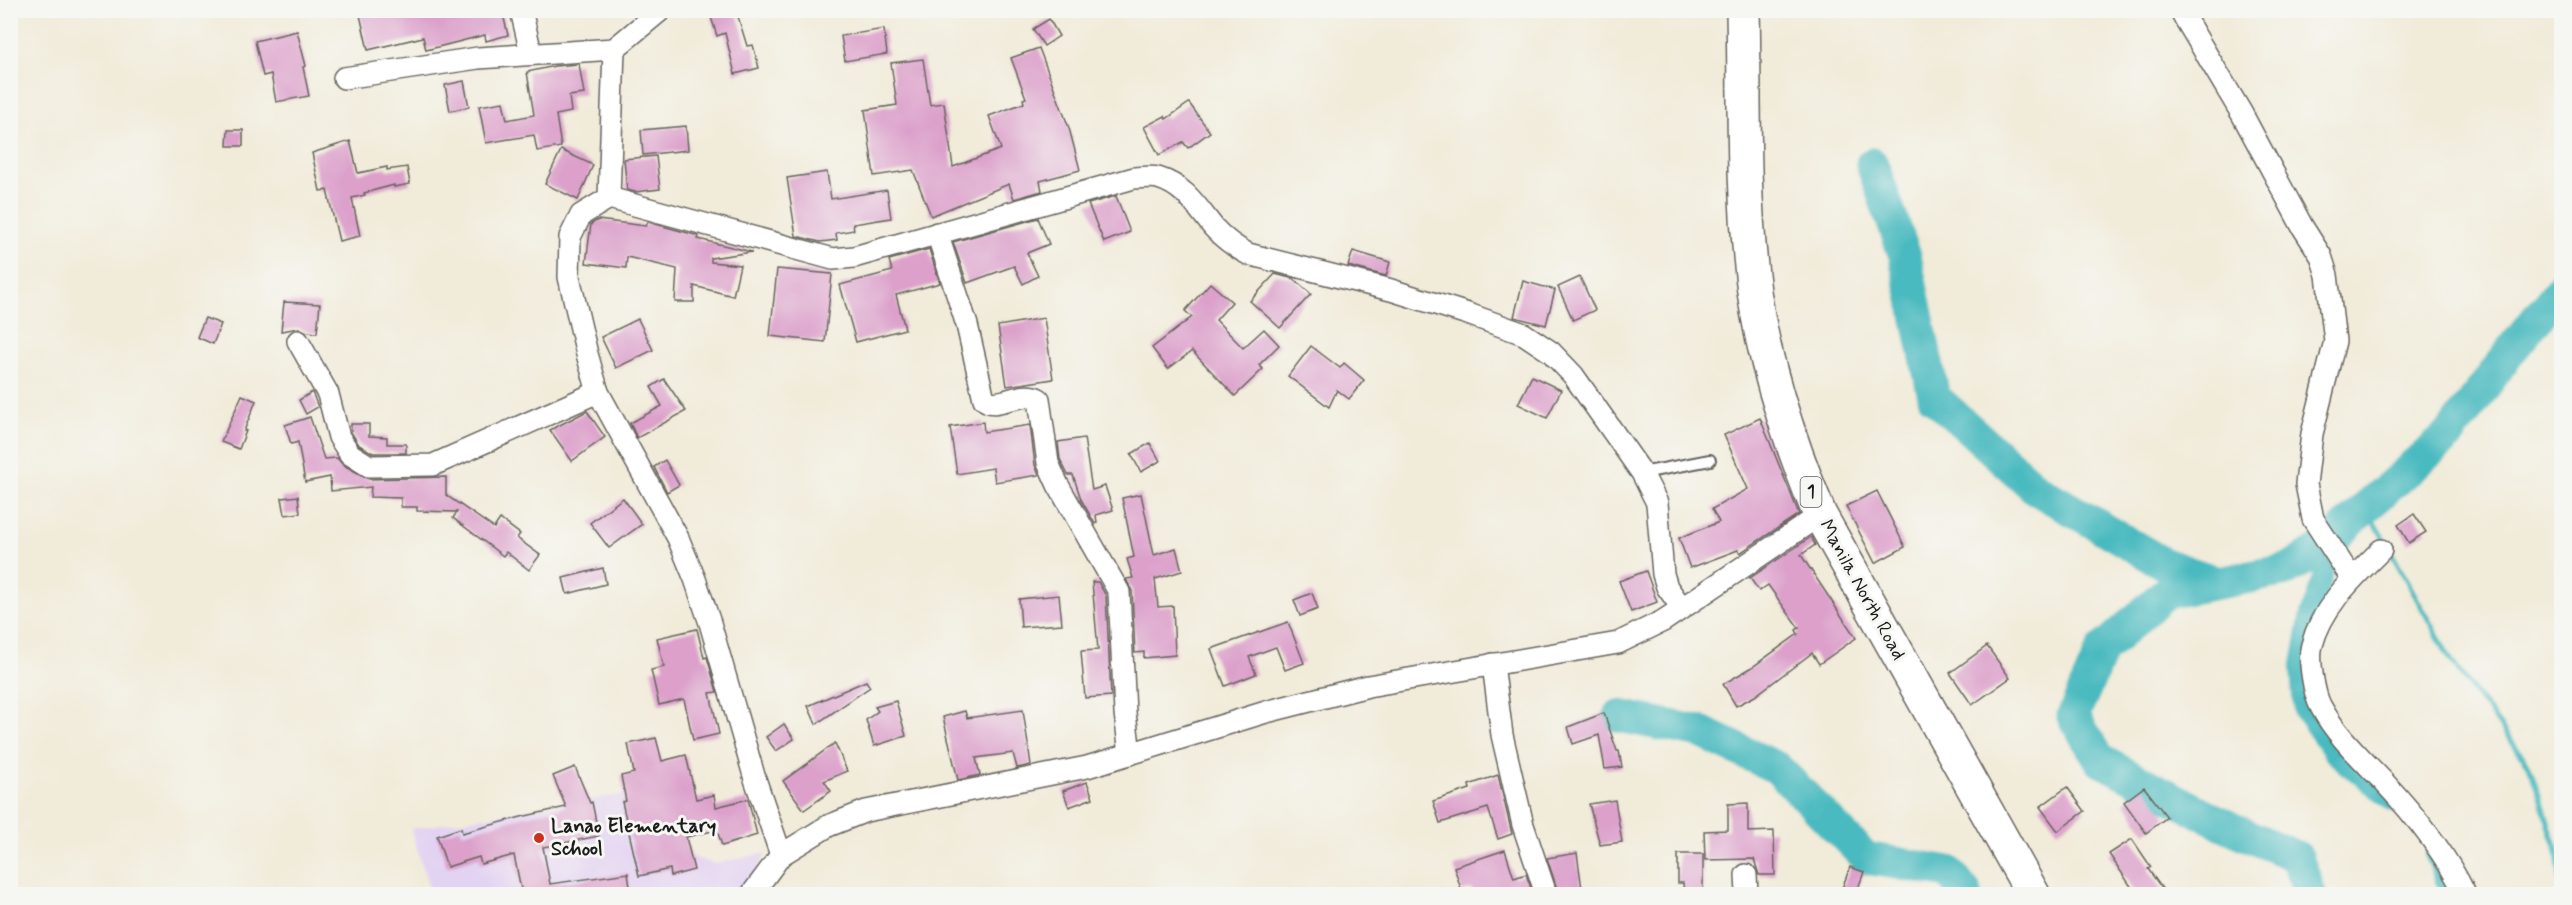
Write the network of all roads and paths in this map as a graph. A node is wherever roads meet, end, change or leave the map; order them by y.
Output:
1 (521, 10) edge
2 (661, 10) edge
3 (2180, 10) edge
4 (1743, 26) edge
5 (614, 49) junction
6 (531, 53) junction
7 (344, 78) dead end
8 (609, 198) junction
9 (938, 233) junction
10 (298, 341) dead end
11 (598, 392) junction
12 (1710, 460) dead end
13 (1642, 473) junction
14 (1820, 515) junction
15 (2381, 550) dead end
16 (2352, 579) junction
17 (1682, 608) junction
18 (1493, 664) junction
19 (1131, 754) junction
20 (781, 855) junction
21 (752, 894) edge
22 (1546, 894) edge
23 (2034, 894) edge
24 (2465, 894) edge

1 - 6 street
2 - 5 street
3 - 16 street
4 - 14 highway, Manila North Road / 1
5 - 6 street
5 - 8 street
6 - 7 street
8 - 9 street
8 - 11 street
9 - 13 street
9 - 19 street
10 - 11 street
11 - 20 street
12 - 13 lane
13 - 17 street
14 - 17 street
14 - 23 highway, Manila North Road / 1
15 - 16 street
16 - 24 street
17 - 18 street
18 - 19 street
18 - 22 street
19 - 20 street
20 - 21 street

